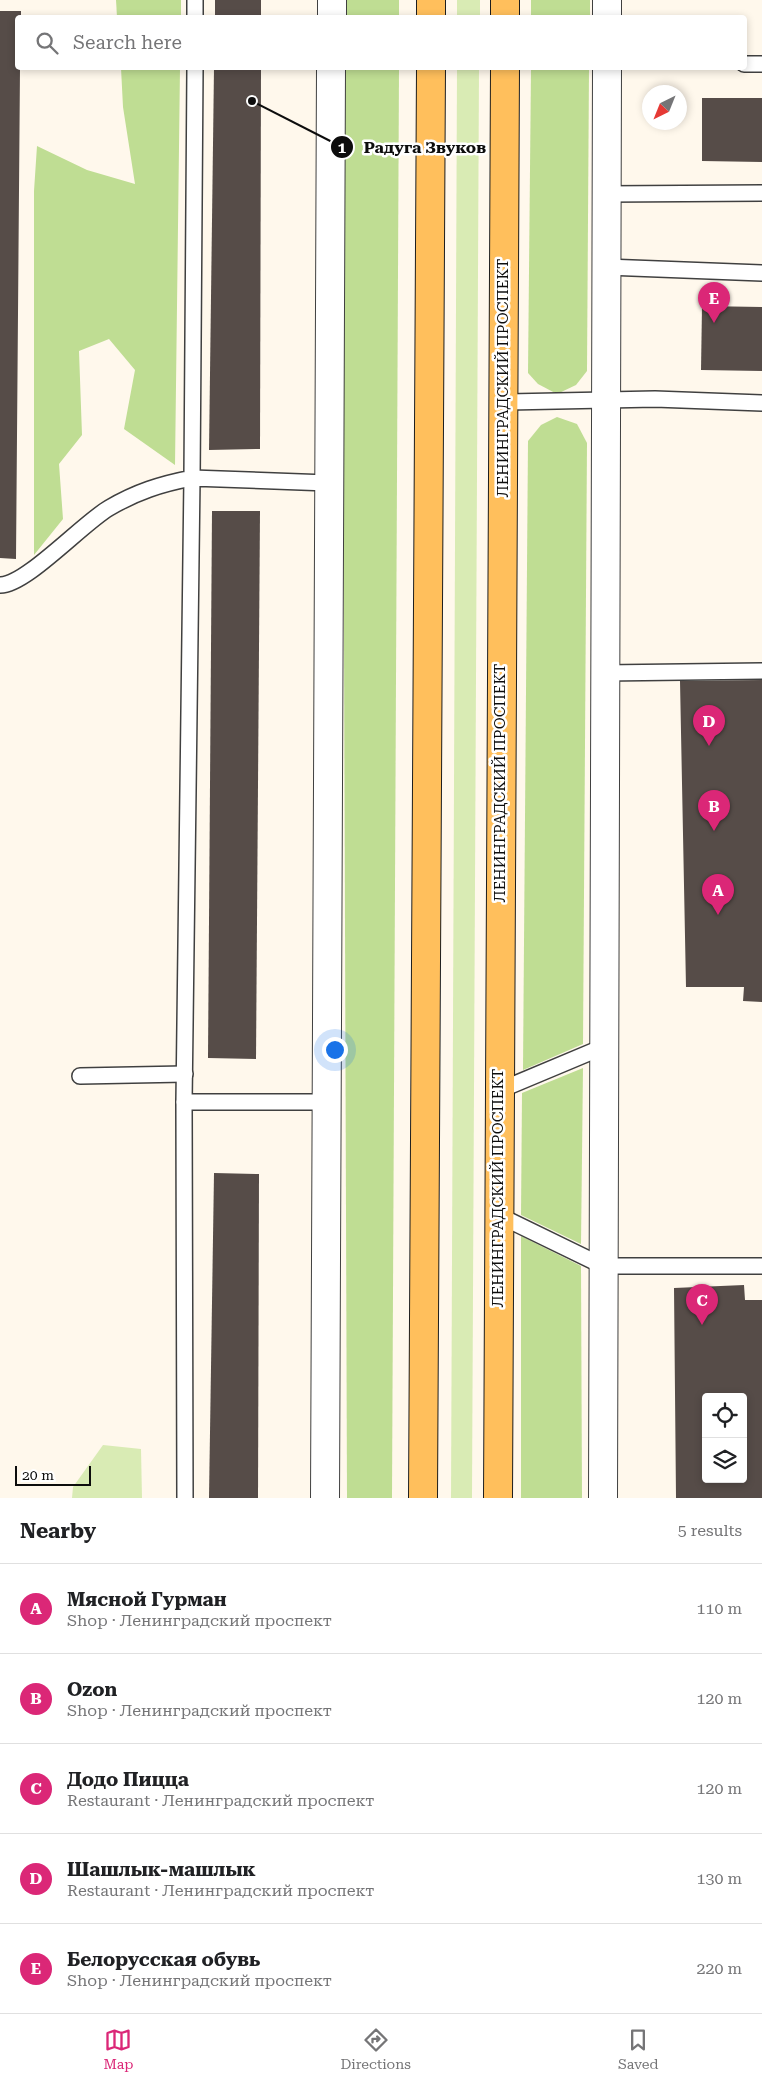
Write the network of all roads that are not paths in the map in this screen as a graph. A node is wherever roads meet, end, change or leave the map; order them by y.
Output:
1 (195, 0) edge
2 (332, 0) edge
3 (431, 0) edge
4 (505, 0) edge
5 (607, 0) edge
6 (195, 15) edge
7 (332, 15) edge
8 (431, 15) edge
9 (505, 15) edge
10 (607, 15) edge
11 (747, 64) edge
12 (762, 64) edge
13 (194, 70) edge
14 (331, 70) edge
15 (431, 70) edge
16 (505, 70) edge
17 (607, 70) edge
18 (762, 193) edge
19 (606, 194) junction
20 (606, 267) junction
21 (762, 273) edge
22 (606, 399) junction
23 (502, 402) junction
24 (762, 403) edge
25 (192, 478) junction
26 (328, 483) junction
27 (0, 585) edge
28 (762, 671) edge
29 (604, 672) junction
30 (603, 1047) junction
31 (184, 1074) junction
32 (80, 1076) dead end
33 (498, 1091) junction
34 (184, 1102) junction
35 (326, 1102) junction
36 (498, 1215) junction
37 (604, 1266) junction
38 (762, 1266) edge
39 (186, 1498) edge
40 (325, 1498) edge
41 (423, 1498) edge
42 (498, 1498) edge
43 (603, 1498) edge

1 - 6 lane
2 - 7 street
3 - 8 main road
4 - 9 main road
5 - 10 street
11 - 12 lane
13 - 25 lane
14 - 26 street
15 - 41 main road
16 - 23 main road, ЛЕНИНГРАДСКИЙ ПРОСПЕКТ
17 - 19 street
18 - 19 lane
19 - 20 street
20 - 21 lane
20 - 22 street
22 - 23 lane
22 - 24 lane
22 - 29 street
23 - 33 main road, ЛЕНИНГРАДСКИЙ ПРОСПЕКТ
25 - 26 lane
25 - 27 lane
25 - 31 lane
26 - 35 street
28 - 29 lane
29 - 30 street
30 - 33 lane
30 - 37 street
31 - 32 lane
31 - 34 lane
33 - 36 main road, ЛЕНИНГРАДСКИЙ ПРОСПЕКТ
34 - 35 lane
34 - 39 lane
35 - 40 street
36 - 37 lane
36 - 42 main road, ЛЕНИНГРАДСКИЙ ПРОСПЕКТ
37 - 38 lane
37 - 43 street

